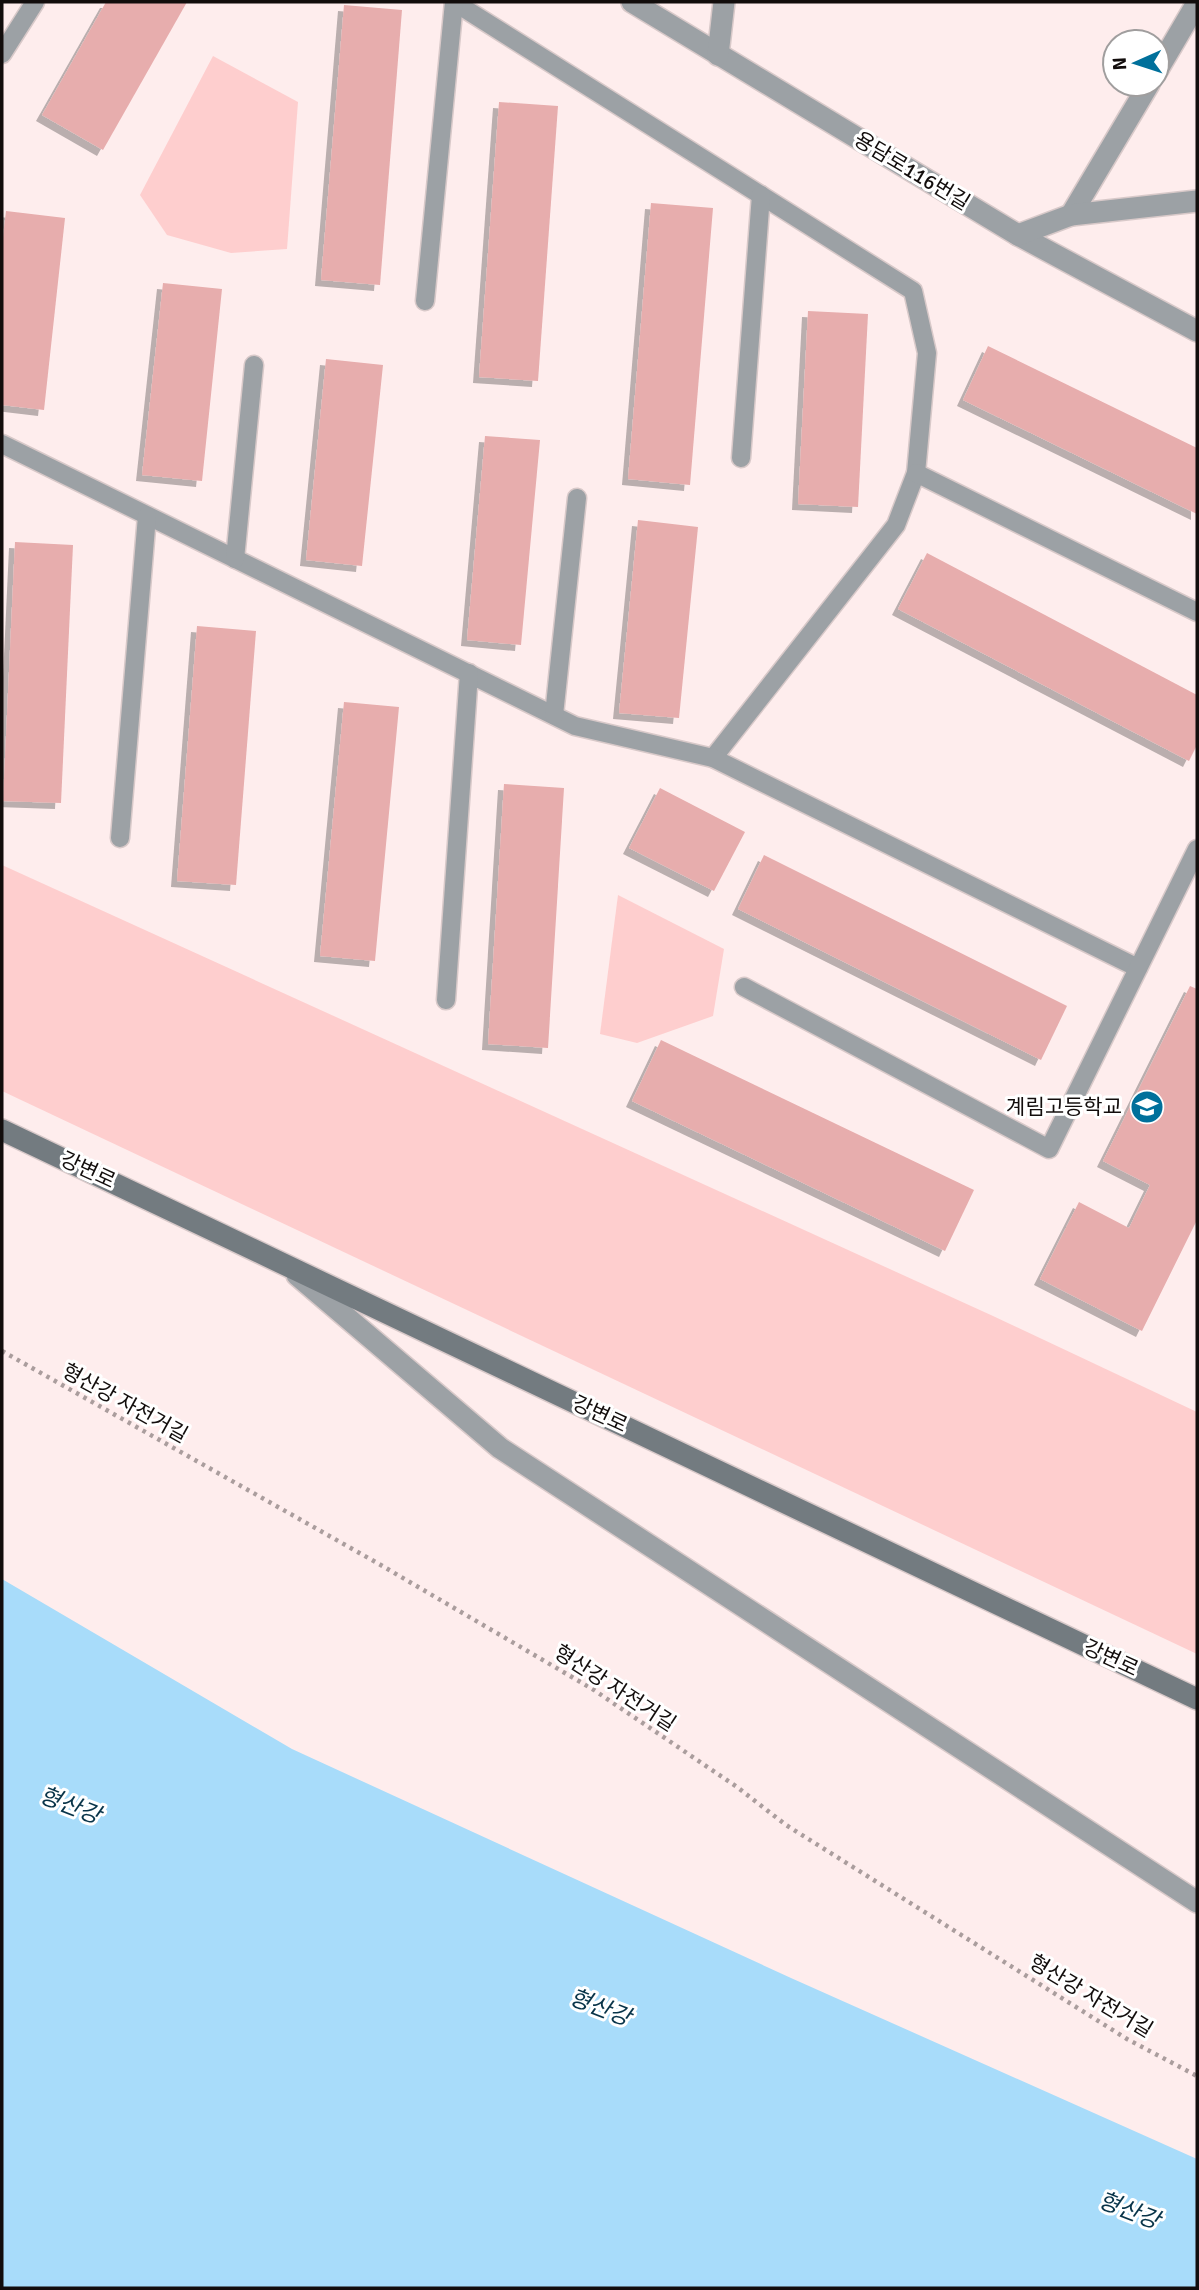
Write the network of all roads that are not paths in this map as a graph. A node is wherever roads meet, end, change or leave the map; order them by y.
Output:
1 (35, 2) edge
2 (454, 2) edge
3 (632, 2) edge
4 (724, 2) edge
5 (1197, 3) edge
6 (1171, 47) edge
7 (2, 54) edge
8 (718, 55) junction
9 (1141, 98) edge
10 (761, 195) junction
11 (1197, 201) edge
12 (1071, 215) junction
13 (1018, 235) junction
14 (425, 301) dead end
15 (1197, 331) edge
16 (254, 365) dead end
17 (2, 444) edge
18 (741, 458) dead end
19 (916, 473) junction
20 (577, 498) dead end
21 (147, 516) junction
22 (235, 559) junction
23 (1197, 612) edge
24 (469, 673) junction
25 (554, 715) junction
26 (713, 758) junction
27 (120, 838) dead end
28 (1197, 849) edge
29 (1138, 968) junction
30 (744, 987) dead end
31 (446, 1000) dead end
32 (2, 1130) edge
33 (285, 1264) junction
34 (1197, 1699) edge
35 (1197, 1902) edge

1 - 7 lane
2 - 10 lane
2 - 14 lane
3 - 8 street, 용담로116번길
4 - 8 street
5 - 6 street
8 - 13 street, 용담로116번길
9 - 12 street
10 - 18 lane
10 - 19 lane
11 - 12 street
12 - 13 street
13 - 15 street, 용담로116번길
16 - 22 lane
17 - 21 lane
19 - 23 lane
19 - 26 lane
20 - 25 lane
21 - 22 lane
21 - 27 lane
22 - 24 lane
24 - 25 lane
24 - 31 lane
25 - 26 lane
26 - 29 lane
28 - 29 lane
29 - 30 lane
32 - 33 street, 강변로
33 - 34 street, 강변로
33 - 35 street

